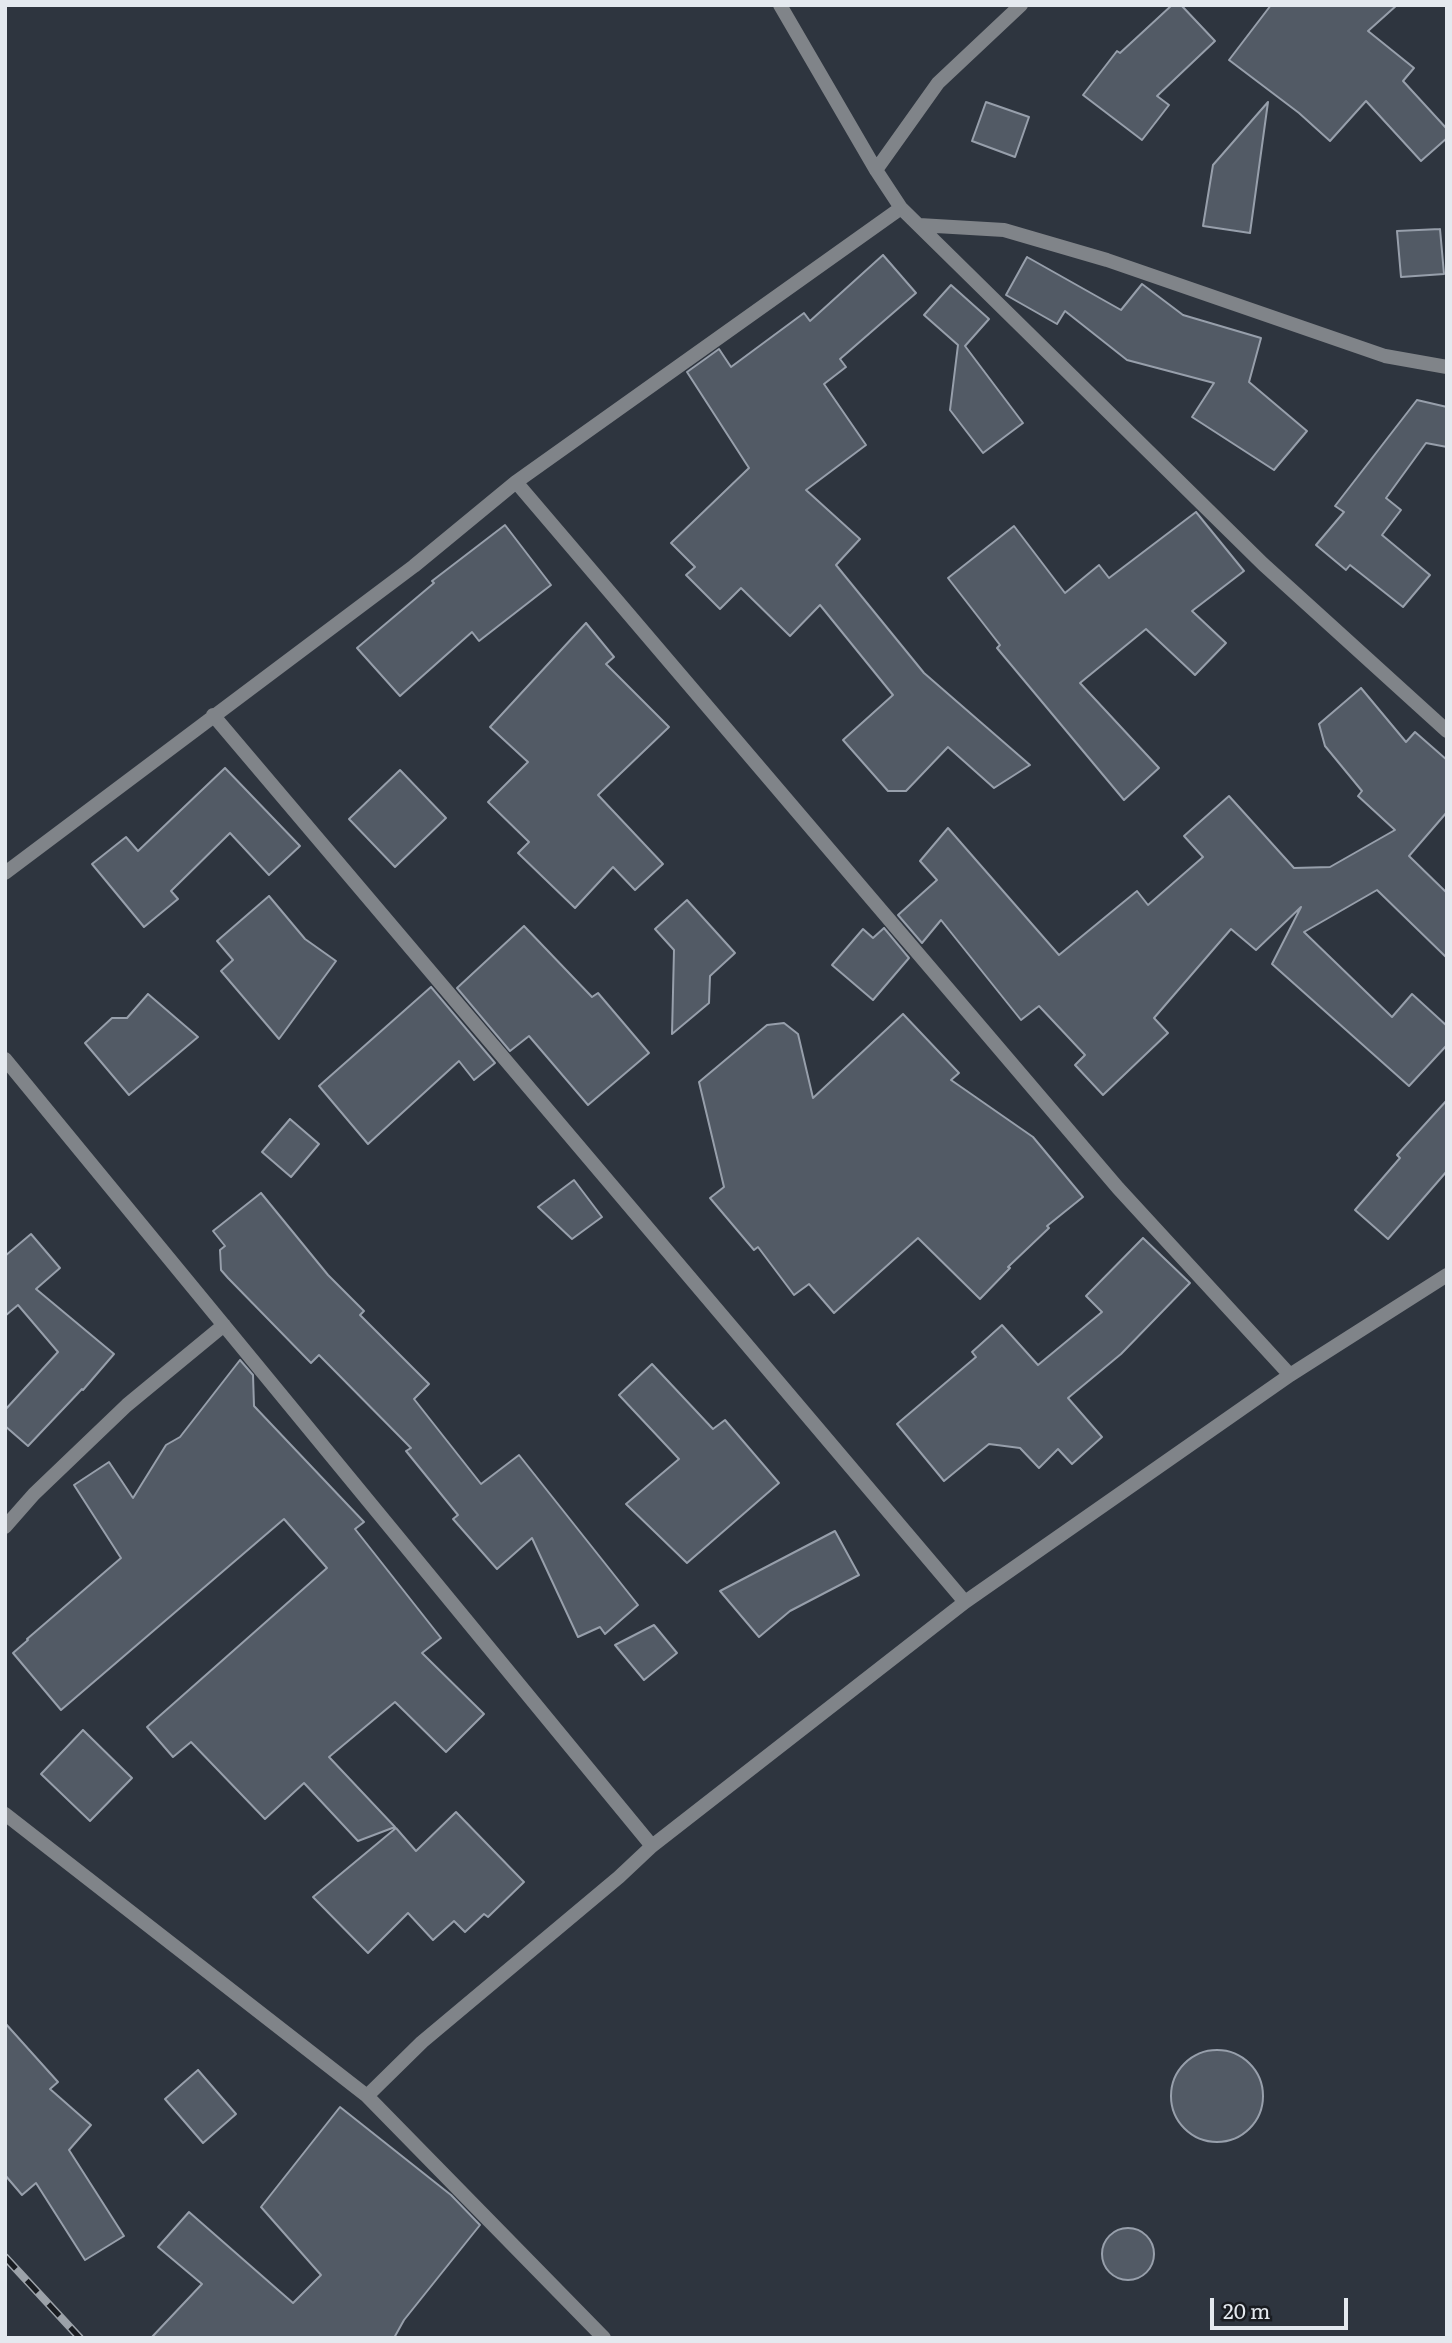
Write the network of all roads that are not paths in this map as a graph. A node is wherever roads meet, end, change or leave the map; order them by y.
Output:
1 (780, 5) edge
2 (1021, 5) edge
3 (876, 170) junction
4 (901, 208) junction
5 (919, 225) junction
6 (1447, 367) edge
7 (516, 482) junction
8 (213, 715) junction
9 (1447, 731) edge
10 (5, 873) edge
11 (5, 1059) edge
12 (1447, 1275) edge
13 (224, 1325) junction
14 (1290, 1375) junction
15 (5, 1527) edge
16 (965, 1602) junction
17 (5, 1814) edge
18 (652, 1846) junction
19 (367, 2096) junction
20 (604, 2338) edge

1 - 3 street
2 - 3 street
3 - 4 street
4 - 5 street
4 - 7 street
5 - 6 street
5 - 9 street
7 - 8 street
7 - 14 street
8 - 10 street
8 - 16 street
11 - 13 street
12 - 14 street
13 - 15 street
13 - 18 street
14 - 16 street
16 - 18 street
17 - 19 street
18 - 19 street
19 - 20 street

